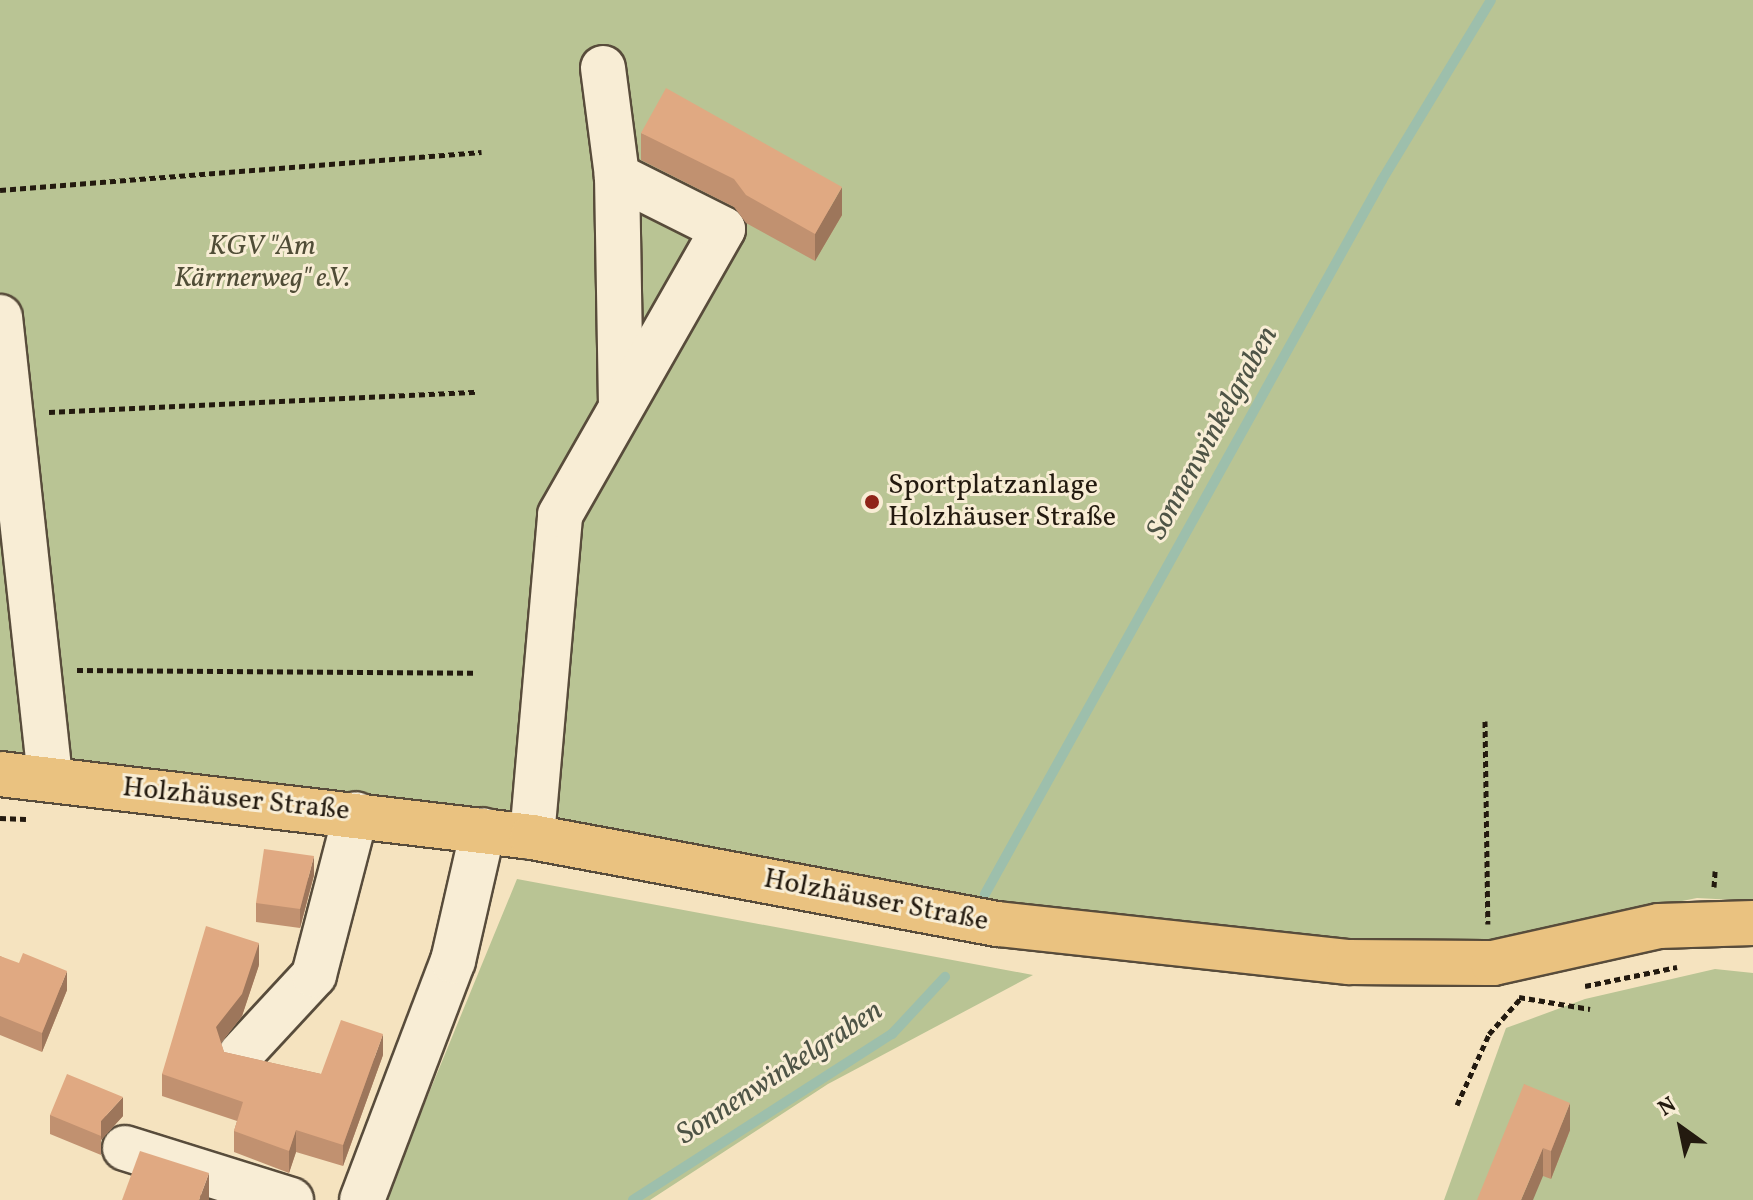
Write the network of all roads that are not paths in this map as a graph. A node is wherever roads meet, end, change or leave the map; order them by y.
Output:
1 (603, 68) dead end
2 (617, 176) junction
3 (0, 317) edge
4 (621, 402) junction
5 (0, 774) edge
6 (50, 779) junction
7 (356, 814) junction
8 (483, 830) junction
9 (532, 837) junction
10 (1753, 923) edge
11 (240, 1055) edge
12 (125, 1148) dead end
13 (291, 1200) edge
14 (362, 1200) edge

1 - 2 lane
2 - 4 lane
2 - 4 lane
3 - 6 lane
4 - 9 lane
5 - 6 main road, Holzhäuser Straße
6 - 7 main road, Holzhäuser Straße
7 - 8 main road, Holzhäuser Straße
7 - 11 lane
8 - 9 main road, Holzhäuser Straße
8 - 14 lane
9 - 10 main road, Holzhäuser Straße
12 - 13 lane

